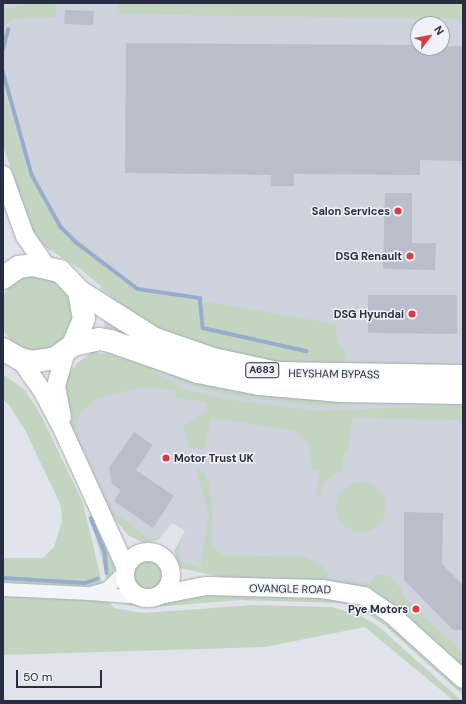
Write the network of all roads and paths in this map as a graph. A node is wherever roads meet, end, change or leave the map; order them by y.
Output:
1 (4, 186) edge
2 (46, 266) junction
3 (3, 278) edge
4 (79, 292) junction
5 (70, 348) junction
6 (8, 352) edge
7 (463, 376) edge
8 (463, 393) edge
9 (63, 430) junction
10 (99, 507) junction
11 (146, 551) junction
12 (170, 566) junction
13 (126, 569) junction
14 (206, 586) junction
15 (3, 589) edge
16 (88, 593) junction
17 (160, 595) junction
18 (140, 596) junction
19 (463, 679) edge

1 - 2 main road
2 - 3 highway, A683
2 - 4 highway, A683
4 - 5 highway
4 - 7 highway, HEYSHAM BYPASS / A683
5 - 6 highway, A683
5 - 8 highway, HEYSHAM BYPASS / A683
5 - 9 main road
6 - 9 main road
9 - 10 main road
10 - 11 main road
10 - 13 main road
11 - 12 main road
11 - 13 main road
12 - 14 main road, OVANGLE ROAD
12 - 17 main road
13 - 16 street
13 - 18 main road
14 - 17 main road, OVANGLE ROAD
14 - 19 main road, OVANGLE ROAD
15 - 16 street
16 - 18 street
17 - 18 main road

